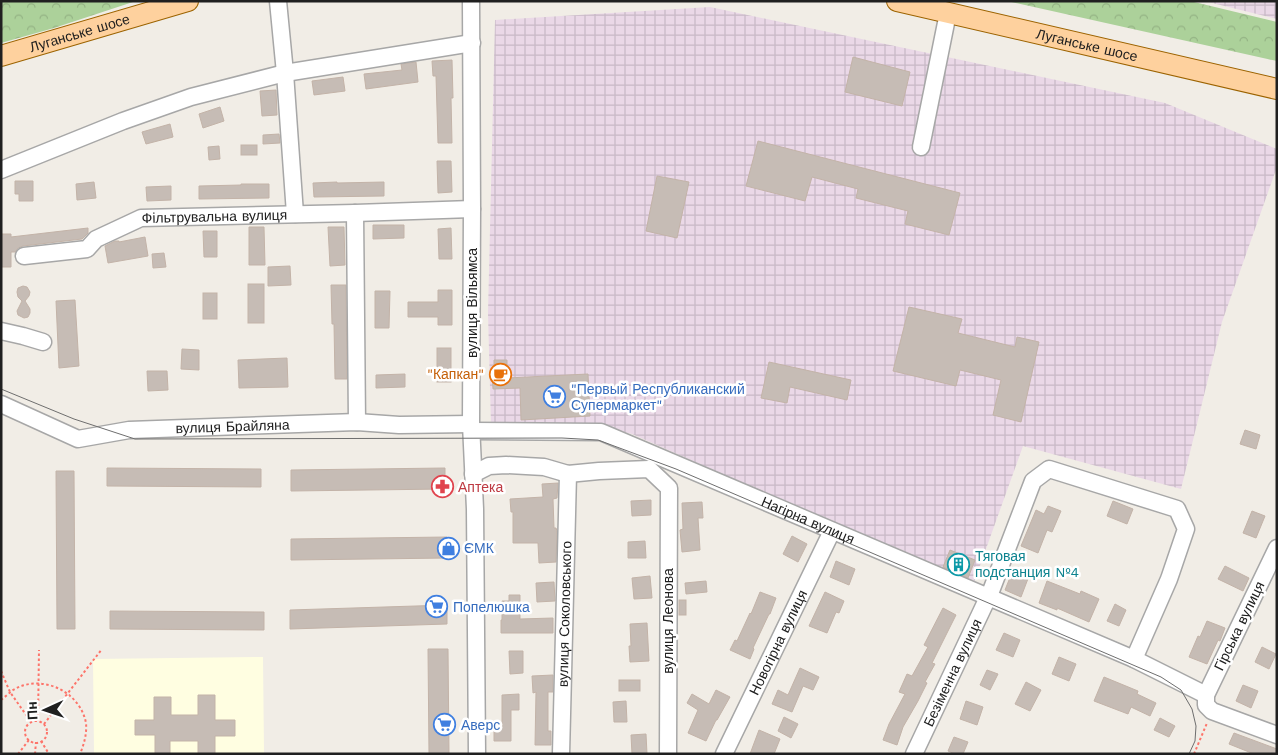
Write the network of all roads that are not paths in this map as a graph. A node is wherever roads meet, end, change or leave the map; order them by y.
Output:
1 (188, 1) edge
2 (278, 1) edge
3 (471, 1) edge
4 (897, 1) edge
5 (948, 13) junction
6 (472, 43) junction
7 (1, 56) edge
8 (285, 74) junction
9 (1277, 89) edge
10 (921, 147) dead end
11 (1, 170) edge
12 (472, 209) junction
13 (355, 213) junction
14 (295, 214) junction
15 (24, 256) dead end
16 (1, 331) edge
17 (43, 342) dead end
18 (1, 404) edge
19 (357, 422) junction
20 (471, 427) junction
21 (473, 474) junction
22 (568, 474) junction
23 (832, 531) junction
24 (1277, 548) edge
25 (989, 594) junction
26 (1134, 659) junction
27 (1208, 704) junction
28 (1277, 735) edge
29 (478, 754) edge
30 (561, 754) edge
31 (668, 754) edge
32 (724, 754) edge
33 (914, 754) edge

1 - 7 main road, Луганське шосе
2 - 8 street, Фільтрувальна вулиця
3 - 6 street, вулиця Вільямса
4 - 5 main road, Луганське шосе
5 - 9 main road, Луганське шосе
5 - 10 street
6 - 8 street
6 - 12 street, вулиця Вільямса
8 - 11 street
8 - 14 street, Фільтрувальна вулиця
12 - 13 street, Фільтрувальна вулиця
12 - 20 street, вулиця Вільямса
13 - 14 street, Фільтрувальна вулиця
13 - 19 street
14 - 15 street, Фільтрувальна вулиця
16 - 17 street
18 - 19 street, вулиця Брайляна
19 - 20 street, вулиця Брайляна
20 - 21 street, вулиця Вільямса
20 - 23 street, Нагірна вулиця
21 - 22 street
21 - 29 street, вулиця Вільямса
22 - 30 street, вулиця Соколовського
22 - 31 street, вулиця Леонова
23 - 25 street, Нагірна вулиця
23 - 32 street, Новогірна вулиця
24 - 27 street, Гірська вулиця
25 - 26 street, Нагірна вулиця
25 - 26 street
25 - 33 street, Безіменна вулиця
26 - 27 street, Нагірна вулиця
27 - 28 street, Нагірна вулиця

